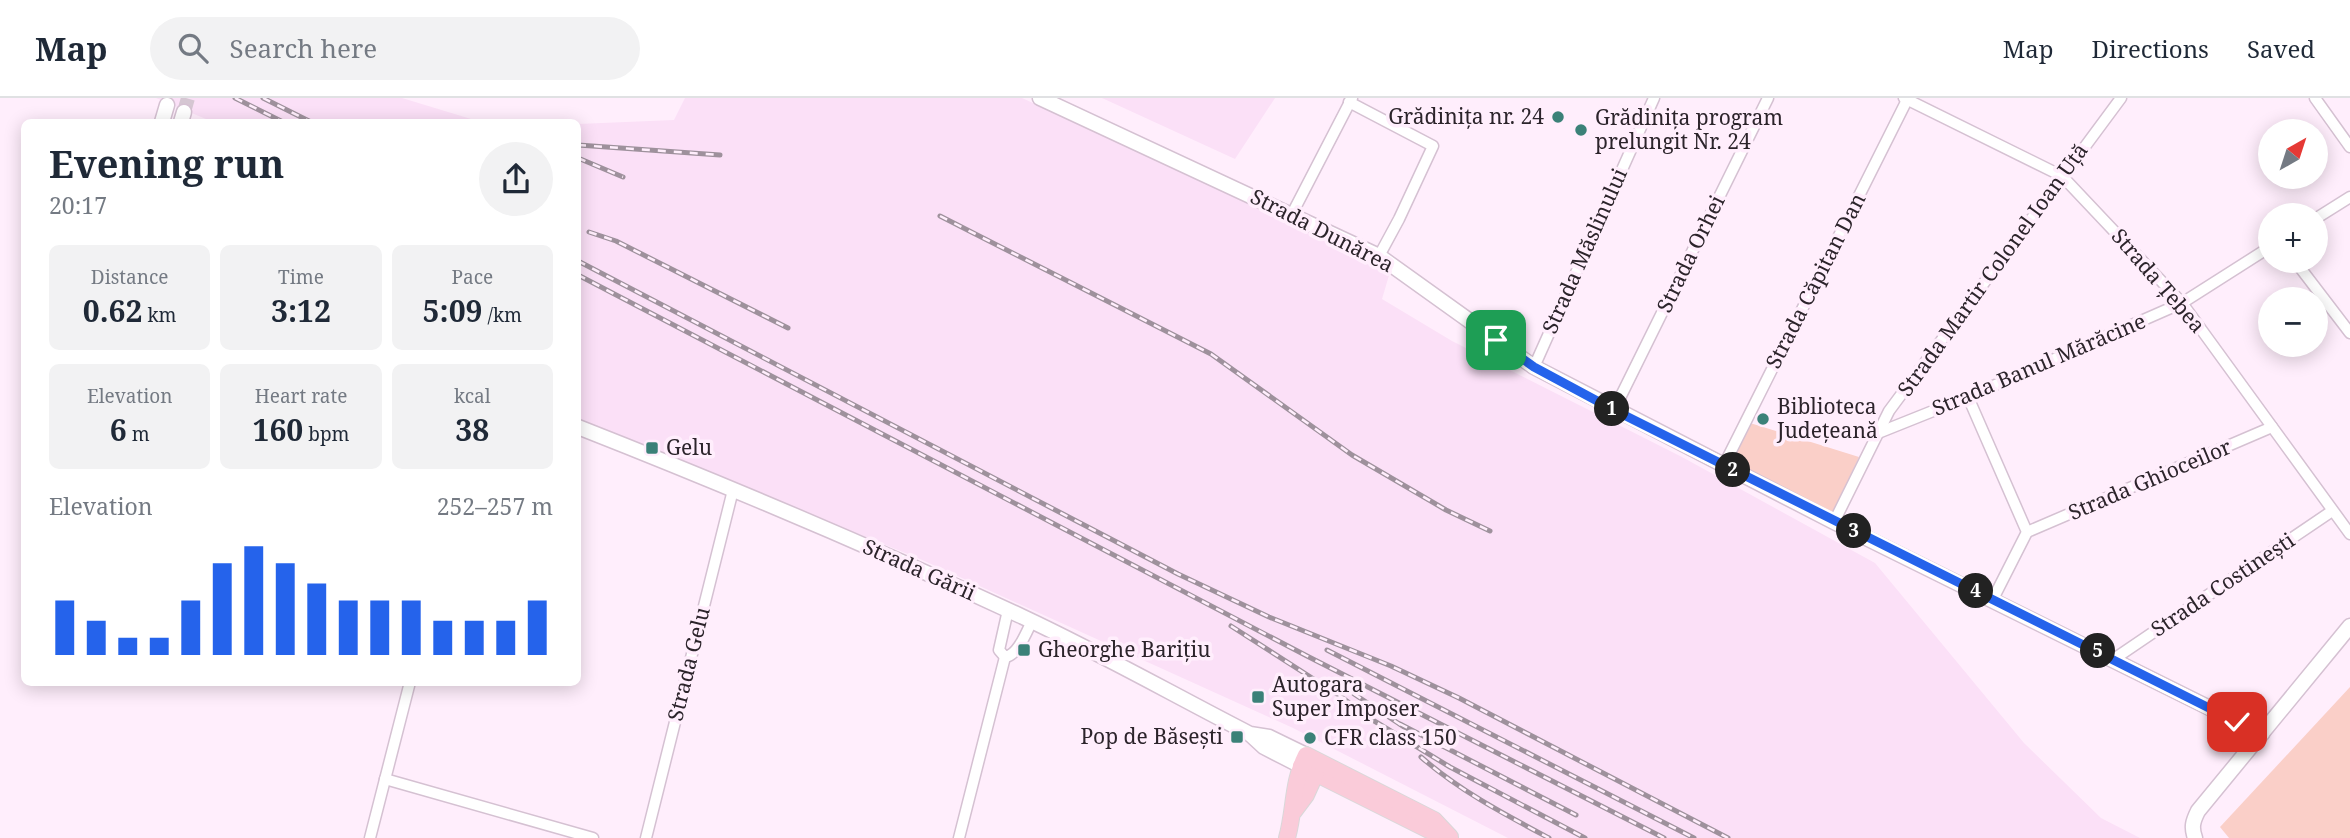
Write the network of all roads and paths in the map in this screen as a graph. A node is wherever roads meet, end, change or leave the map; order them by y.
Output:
1 (1040, 98) edge
2 (1654, 98) edge
3 (1768, 98) edge
4 (1907, 98) edge
5 (2121, 98) edge
6 (2315, 98) edge
7 (1351, 100) edge
8 (167, 105) tunnel mouth
9 (163, 119) edge
10 (2350, 147) edge
11 (2062, 176) junction
12 (2350, 197) edge
13 (2328, 211) edge
14 (1292, 214) junction
15 (2258, 255) edge
16 (1379, 256) junction
17 (2304, 273) edge
18 (2182, 303) junction
19 (2350, 333) edge
20 (1534, 367) junction
21 (1968, 397) junction
22 (1614, 410) junction
23 (2272, 427) junction
24 (581, 428) edge
25 (1878, 433) junction
26 (1724, 465) junction
27 (733, 491) junction
28 (2332, 510) junction
29 (1834, 522) junction
30 (2027, 532) junction
31 (2350, 534) edge
32 (1993, 599) junction
33 (1008, 610) junction
34 (1032, 621) junction
35 (2350, 626) edge
36 (1004, 657) junction
37 (2114, 659) junction
38 (409, 686) edge
39 (2262, 734) junction
40 (1311, 764) junction
41 (385, 779) junction
42 (1452, 837) edge
43 (370, 838) edge
44 (593, 838) edge
45 (646, 838) edge
46 (959, 838) edge
47 (1287, 838) edge
48 (2195, 838) edge

1 - 14 street, Strada Dunărea
2 - 20 street, Strada Măslinului
3 - 22 street, Strada Orhei
4 - 11 street, Strada Țebea
4 - 26 street, Strada Căpitan Dan
5 - 11 street, Strada Martir Colonel Ioan Uță
6 - 10 street
7 - 14 street
7 - 16 street
8 - 9 street
11 - 18 street, Strada Țebea
11 - 25 street, Strada Martir Colonel Ioan Uță
12 - 13 street
14 - 16 street, Strada Dunărea
15 - 18 street, Strada Banul Mărăcine
16 - 20 street, Strada Dunărea
17 - 19 street
18 - 21 street, Strada Banul Mărăcine
18 - 23 street, Strada Țebea
20 - 22 street, Strada Dunărea
21 - 25 street, Strada Banul Mărăcine
21 - 30 street
22 - 26 street, Strada Dunărea
23 - 28 street, Strada Țebea
23 - 30 street, Strada Ghioceilor
24 - 27 street, Strada Gării
25 - 29 street, Strada Martir Colonel Ioan Uță
26 - 29 street, Strada Dunărea
27 - 33 street, Strada Gării
27 - 45 street, Strada Gelu
28 - 31 street, Strada Țebea
28 - 37 street, Strada Costinești
29 - 32 street, Strada Dunărea
30 - 32 street
32 - 37 street, Strada Dunărea
33 - 34 street, Strada Gării
33 - 36 street
34 - 36 street
34 - 40 street, Strada Gării
35 - 39 street
36 - 46 street
37 - 39 street, Strada Dunărea
38 - 41 street
39 - 48 street
40 - 42 main road, Strada Gării
40 - 47 main road
41 - 43 street
41 - 44 street

